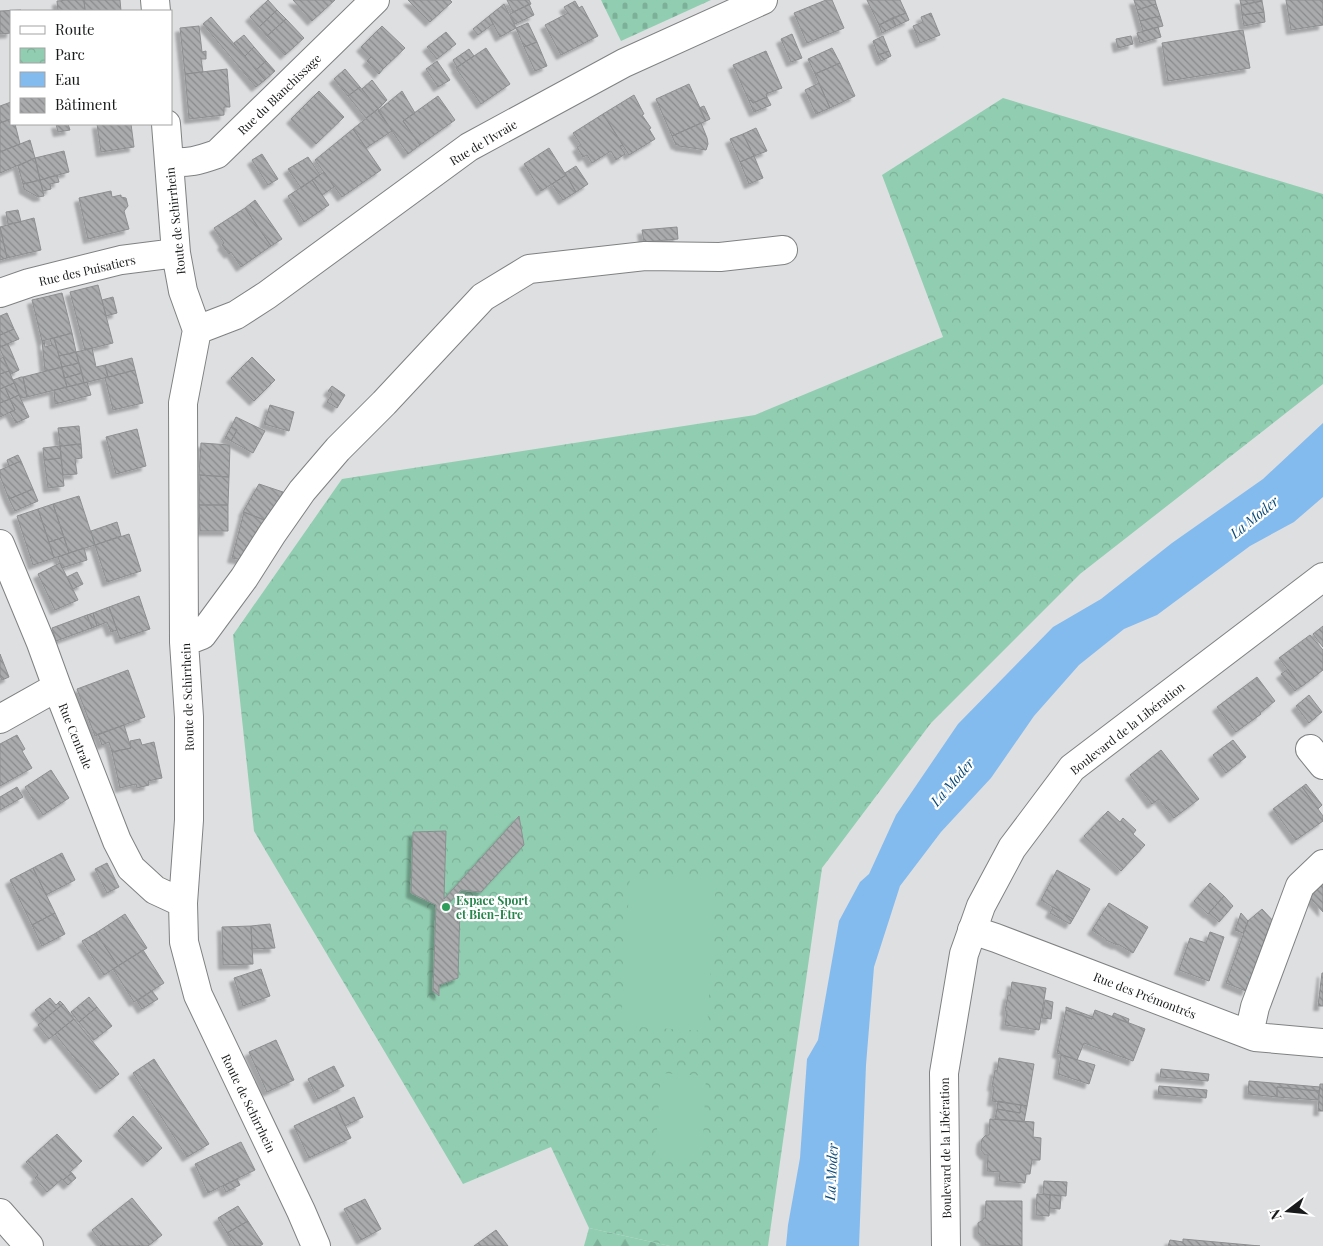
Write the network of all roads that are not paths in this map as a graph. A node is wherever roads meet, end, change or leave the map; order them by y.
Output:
1 (375, 0) edge
2 (763, 0) edge
3 (166, 125) edge
4 (169, 162) junction
5 (783, 250) dead end
6 (176, 253) junction
7 (0, 293) edge
8 (197, 330) junction
9 (0, 544) edge
10 (1323, 577) edge
11 (184, 642) junction
12 (57, 688) junction
13 (0, 719) edge
14 (1323, 864) edge
15 (183, 903) junction
16 (972, 930) junction
17 (1248, 1034) junction
18 (1323, 1043) edge
19 (0, 1214) edge
20 (29, 1246) edge
21 (316, 1246) edge
22 (946, 1246) edge

1 - 4 street, Rue du Blanchissage
2 - 8 street, Rue de l'Ivraie
3 - 4 street, Route de Schirrhein
4 - 6 street, Route de Schirrhein
5 - 11 street
6 - 7 street, Rue des Puisatiers
6 - 8 street, Route de Schirrhein
8 - 11 street, Route de Schirrhein
9 - 12 street, Rue Centrale
10 - 16 street, Boulevard de la Libération
11 - 15 street, Route de Schirrhein
12 - 13 street
12 - 15 street, Rue Centrale
14 - 17 street
15 - 21 street, Route de Schirrhein
16 - 17 street, Rue des Prémontrés
16 - 22 street, Boulevard de la Libération
17 - 18 street, Rue des Prémontrés
19 - 20 street

